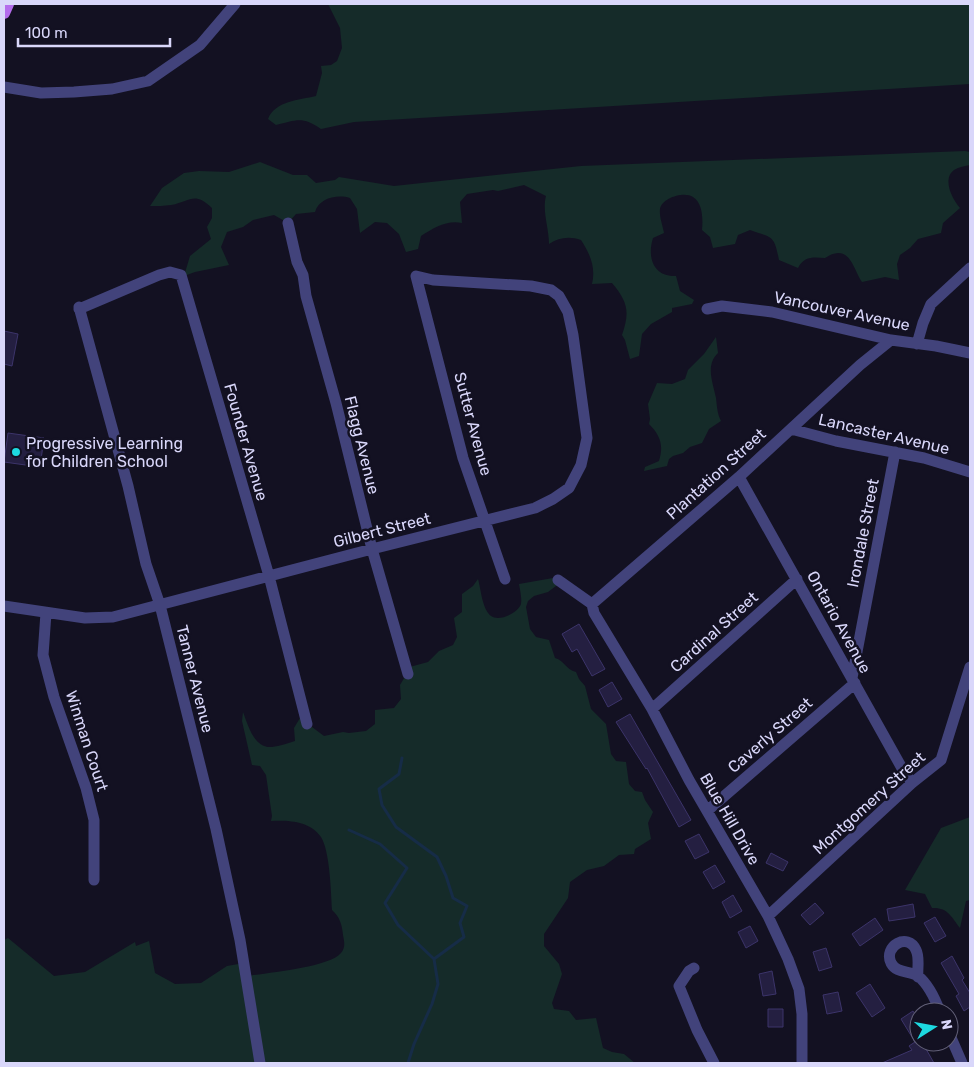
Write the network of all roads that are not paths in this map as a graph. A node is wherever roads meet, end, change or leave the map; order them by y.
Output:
1 (8, 4) edge
2 (235, 4) edge
3 (4, 13) edge
4 (4, 87) edge
5 (288, 223) dead end
6 (970, 268) edge
7 (416, 276) joint
8 (79, 308) joint
9 (706, 309) dead end
10 (891, 340) junction
11 (917, 344) junction
12 (970, 353) edge
13 (791, 429) junction
14 (895, 452) junction
15 (970, 472) edge
16 (739, 477) junction
17 (484, 521) junction
18 (372, 549) junction
19 (269, 576) junction
20 (505, 579) dead end
21 (797, 579) junction
22 (558, 580) dead end
23 (592, 604) junction
24 (160, 605) junction
25 (4, 606) edge
26 (46, 613) junction
27 (970, 666) edge
28 (408, 674) dead end
29 (853, 680) junction
30 (652, 709) junction
31 (307, 724) dead end
32 (912, 783) junction
33 (707, 811) junction
34 (94, 880) dead end
35 (768, 916) junction
36 (694, 968) dead end
37 (918, 977) dead end
38 (936, 1002) edge
39 (260, 1063) edge
40 (714, 1063) edge
41 (802, 1063) edge

1 - 3 main road
2 - 4 street
5 - 18 street, Flagg Avenue
6 - 11 street
7 - 17 street, Sutter Avenue
7 - 17 street, Gilbert Street
8 - 19 street, Founder Avenue
8 - 24 street, Tanner Avenue
9 - 10 street, Vancouver Avenue
10 - 11 street, Vancouver Avenue
10 - 13 street, Plantation Street
11 - 12 street, Vancouver Avenue
13 - 14 street, Lancaster Avenue
13 - 16 street, Plantation Street
14 - 15 street, Lancaster Avenue
14 - 29 street, Irondale Street
16 - 21 street, Ontario Avenue
16 - 23 street, Plantation Street
17 - 18 street, Gilbert Street
17 - 20 street, Sutter Avenue
18 - 19 street, Gilbert Street
18 - 28 street, Flagg Avenue
19 - 24 street, Gilbert Street
19 - 31 street, Founder Avenue
21 - 29 street, Ontario Avenue
21 - 30 street, Cardinal Street
22 - 23 street
23 - 30 street, Blue Hill Drive
24 - 26 street, Gilbert Street
24 - 39 street, Tanner Avenue
25 - 26 street, Gilbert Street
26 - 34 street, Winman Court
27 - 32 street, Montgomery Street
29 - 32 street, Ontario Avenue
29 - 33 street, Caverly Street
30 - 33 street, Blue Hill Drive
32 - 35 street, Montgomery Street
33 - 35 street, Blue Hill Drive
35 - 41 street, Blue Hill Drive
36 - 40 street
37 - 38 street

